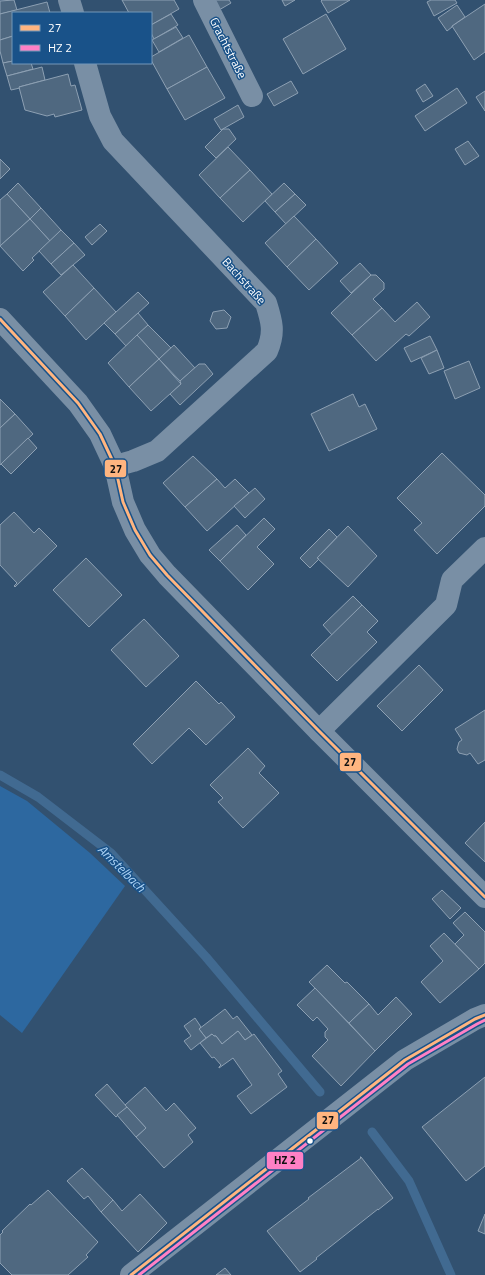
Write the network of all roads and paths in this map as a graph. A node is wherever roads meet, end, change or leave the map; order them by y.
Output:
1 (69, 0) edge
2 (204, 0) edge
3 (73, 12) edge
4 (85, 64) edge
5 (252, 96) dead end
6 (0, 319) edge
7 (115, 466) junction
8 (485, 548) edge
9 (319, 731) junction
10 (485, 897) edge
11 (485, 1015) edge
12 (131, 1275) edge

1 - 3 street
2 - 5 street, Grachtstraße
4 - 7 street, Bachstraße
6 - 7 street
7 - 9 street
8 - 9 street
9 - 10 street
11 - 12 street

